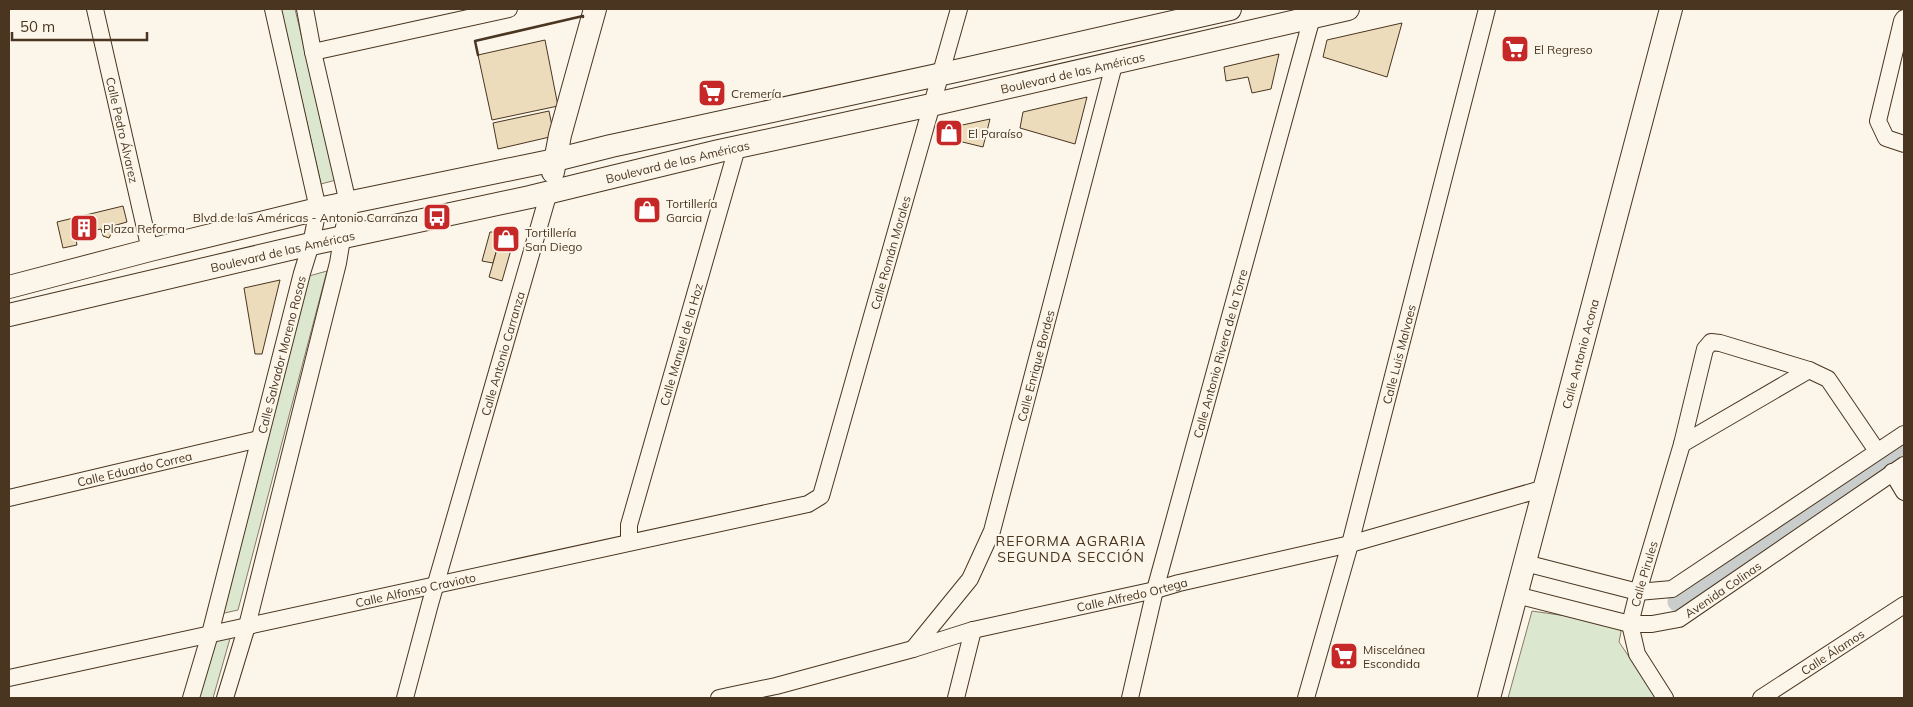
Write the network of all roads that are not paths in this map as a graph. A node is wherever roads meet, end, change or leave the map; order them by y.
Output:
1 (95, 9) edge
2 (273, 9) edge
3 (305, 9) edge
4 (509, 9) edge
5 (595, 9) edge
6 (959, 9) edge
7 (1230, 9) edge
8 (1348, 9) edge
9 (1487, 9) edge
10 (1671, 9) edge
11 (1313, 13) edge
12 (437, 17) edge
13 (1904, 18) edge
14 (313, 52) junction
15 (1115, 62) junction
16 (940, 75) junction
17 (931, 105) junction
18 (1904, 144) edge
19 (737, 148) junction
20 (555, 160) junction
21 (549, 192) junction
22 (348, 203) junction
23 (318, 209) junction
24 (343, 237) junction
25 (312, 244) junction
26 (150, 250) junction
27 (9, 287) edge
28 (9, 315) edge
29 (1809, 370) junction
30 (1904, 434) edge
31 (260, 439) junction
32 (1682, 444) junction
33 (1877, 452) junction
34 (1898, 469) edge
35 (1545, 488) junction
36 (1904, 492) edge
37 (820, 496) joint
38 (9, 498) edge
39 (629, 541) junction
40 (1350, 544) junction
41 (1525, 563) junction
42 (436, 584) junction
43 (1155, 590) junction
44 (1638, 592) junction
45 (1516, 595) junction
46 (1904, 604) edge
47 (1630, 624) junction
48 (246, 626) junction
49 (973, 630) junction
50 (210, 634) junction
51 (913, 649) junction
52 (9, 678) edge
53 (775, 692) edge
54 (191, 698) edge
55 (225, 698) edge
56 (405, 698) edge
57 (719, 698) edge
58 (956, 698) edge
59 (1130, 698) edge
60 (1306, 698) edge
61 (1489, 698) edge
62 (1665, 698) edge
63 (1761, 698) edge

1 - 26 street, Calle Pedro Álvarez
2 - 23 street, Calle Salvador Moreno Rosas
3 - 14 street
4 - 12 street
5 - 20 main road, Calle Antonio Carranza
6 - 16 street, Calle Román Morales
7 - 16 main road
8 - 11 main road, Boulevard de las Américas
9 - 40 street, Calle Luis Malvaes
10 - 35 main road, Calle Antonio Acona
11 - 15 main road, Boulevard de las Américas
11 - 43 street, Calle Antonio Rivera de la Torre
12 - 14 street
13 - 18 street
14 - 22 street
15 - 17 main road, Boulevard de las Américas
15 - 51 street, Calle Enrique Bordes
16 - 17 street, Calle Román Morales
16 - 20 main road
17 - 19 main road, Boulevard de las Américas
17 - 37 street, Calle Román Morales
19 - 21 main road, Boulevard de las Américas
19 - 39 street, Calle Manuel de la Hoz
20 - 21 main road, Calle Antonio Carranza
20 - 22 main road
21 - 24 main road, Boulevard de las Américas
21 - 42 street, Calle Antonio Carranza
22 - 23 main road
22 - 24 street
23 - 25 street, Calle Salvador Moreno Rosas
23 - 26 main road
24 - 25 main road, Boulevard de las Américas
24 - 48 street
25 - 28 main road, Boulevard de las Américas
25 - 31 street, Calle Salvador Moreno Rosas
26 - 27 main road
29 - 32 street
29 - 32 street, Calle Pirules
29 - 33 street, Calle Pirules
30 - 33 street
31 - 38 street, Calle Eduardo Correa
31 - 50 street, Calle Salvador Moreno Rosas
32 - 44 street, Calle Pirules
33 - 44 street
34 - 36 street
34 - 47 street, Avenida Colinas
35 - 40 street, Calle Alfredo Ortega
35 - 41 main road, Calle Antonio Acona
37 - 39 street, Calle Alfonso Cravioto
39 - 42 street, Calle Alfonso Cravioto
40 - 43 street, Calle Alfredo Ortega
40 - 60 street, Calle Luis Malvaes
41 - 44 street
41 - 45 main road, Calle Antonio Acona
42 - 48 street, Calle Alfonso Cravioto
42 - 56 street, Calle Antonio Carranza
43 - 49 street, Calle Alfredo Ortega
43 - 59 street, Calle Antonio Rivera de la Torre
44 - 47 street, Calle Pirules
45 - 47 street, Avenida Colinas
45 - 61 main road, Calle Antonio Acona
46 - 63 street, Calle Álamos
47 - 62 street, Calle Pirules
48 - 50 street, Calle Alfonso Cravioto
48 - 55 street
49 - 51 street, Calle Alfredo Ortega
49 - 58 street
50 - 52 street, Calle Alfonso Cravioto
50 - 54 street, Calle Salvador Moreno Rosas
51 - 53 street, Calle Alfredo Ortega
53 - 57 street, Calle Alfredo Ortega

